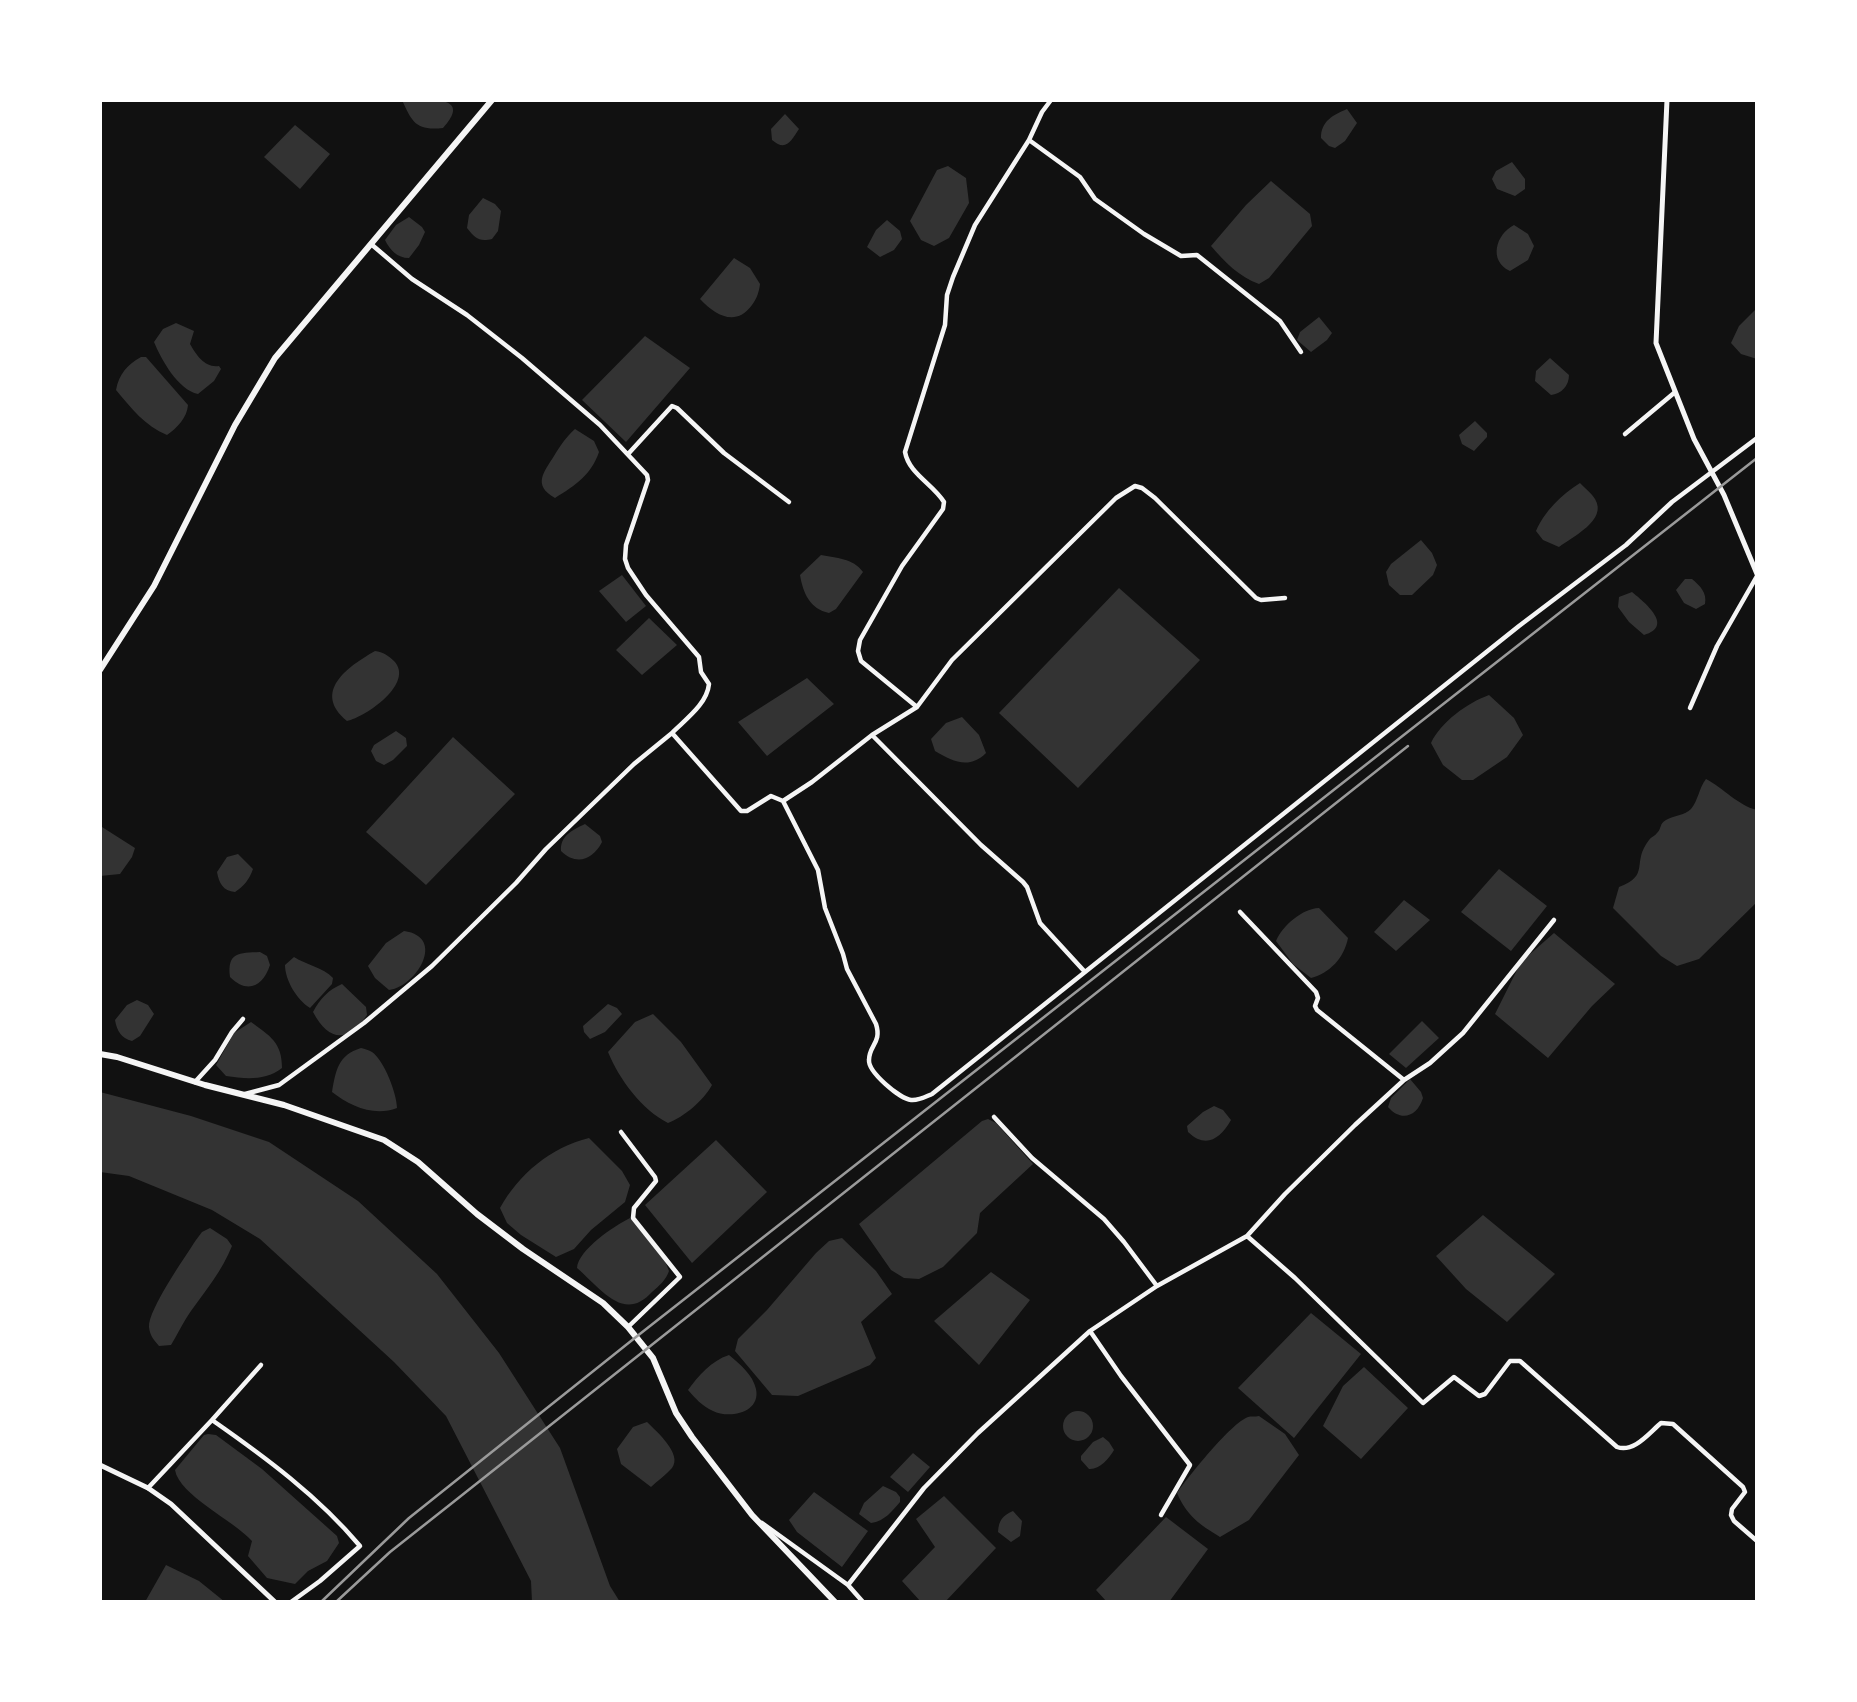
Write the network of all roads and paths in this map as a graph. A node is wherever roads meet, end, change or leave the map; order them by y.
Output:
1 (492, 100) edge
2 (1051, 100) edge
3 (1667, 100) edge
4 (1029, 140) junction
5 (370, 243) junction
6 (1301, 352) dead end
7 (1674, 393) junction
8 (1625, 434) dead end
9 (1757, 438) edge
10 (629, 453) junction
11 (1711, 472) junction
12 (789, 502) dead end
13 (1757, 575) edge
14 (1285, 598) dead end
15 (100, 670) edge
16 (917, 707) junction
17 (1690, 708) dead end
18 (673, 733) junction
19 (872, 735) junction
20 (783, 801) junction
21 (1240, 912) dead end
22 (1554, 920) dead end
23 (1084, 972) junction
24 (243, 1019) dead end
25 (100, 1054) edge
26 (1404, 1080) junction
27 (195, 1082) junction
28 (244, 1094) junction
29 (994, 1117) dead end
30 (621, 1132) dead end
31 (1247, 1236) junction
32 (1157, 1286) junction
33 (628, 1327) junction
34 (1090, 1331) junction
35 (261, 1365) dead end
36 (212, 1420) junction
37 (100, 1465) edge
38 (148, 1488) junction
39 (752, 1515) junction
40 (1161, 1515) dead end
41 (1757, 1541) edge
42 (848, 1585) junction
43 (275, 1602) edge
44 (291, 1602) edge
45 (835, 1602) edge
46 (863, 1602) edge

1 - 5 main road
2 - 4 street
3 - 7 street
4 - 6 street
4 - 16 street
5 - 10 street
5 - 15 main road
7 - 8 street
7 - 11 street
9 - 11 street
10 - 12 street
10 - 18 street
11 - 13 street
11 - 23 street
13 - 17 street
14 - 16 street
16 - 19 street
18 - 20 street
18 - 28 street
19 - 20 street
19 - 23 street
20 - 23 street
21 - 26 street
22 - 26 street
24 - 27 street
25 - 27 main road
26 - 31 street
27 - 28 main road
28 - 33 main road
29 - 32 street
30 - 33 street
31 - 32 street
31 - 41 street
32 - 34 street
33 - 39 main road
34 - 40 street
34 - 42 street
35 - 36 street
36 - 38 street
36 - 44 street
37 - 38 street
38 - 43 street
39 - 42 street
39 - 45 main road
42 - 46 street

